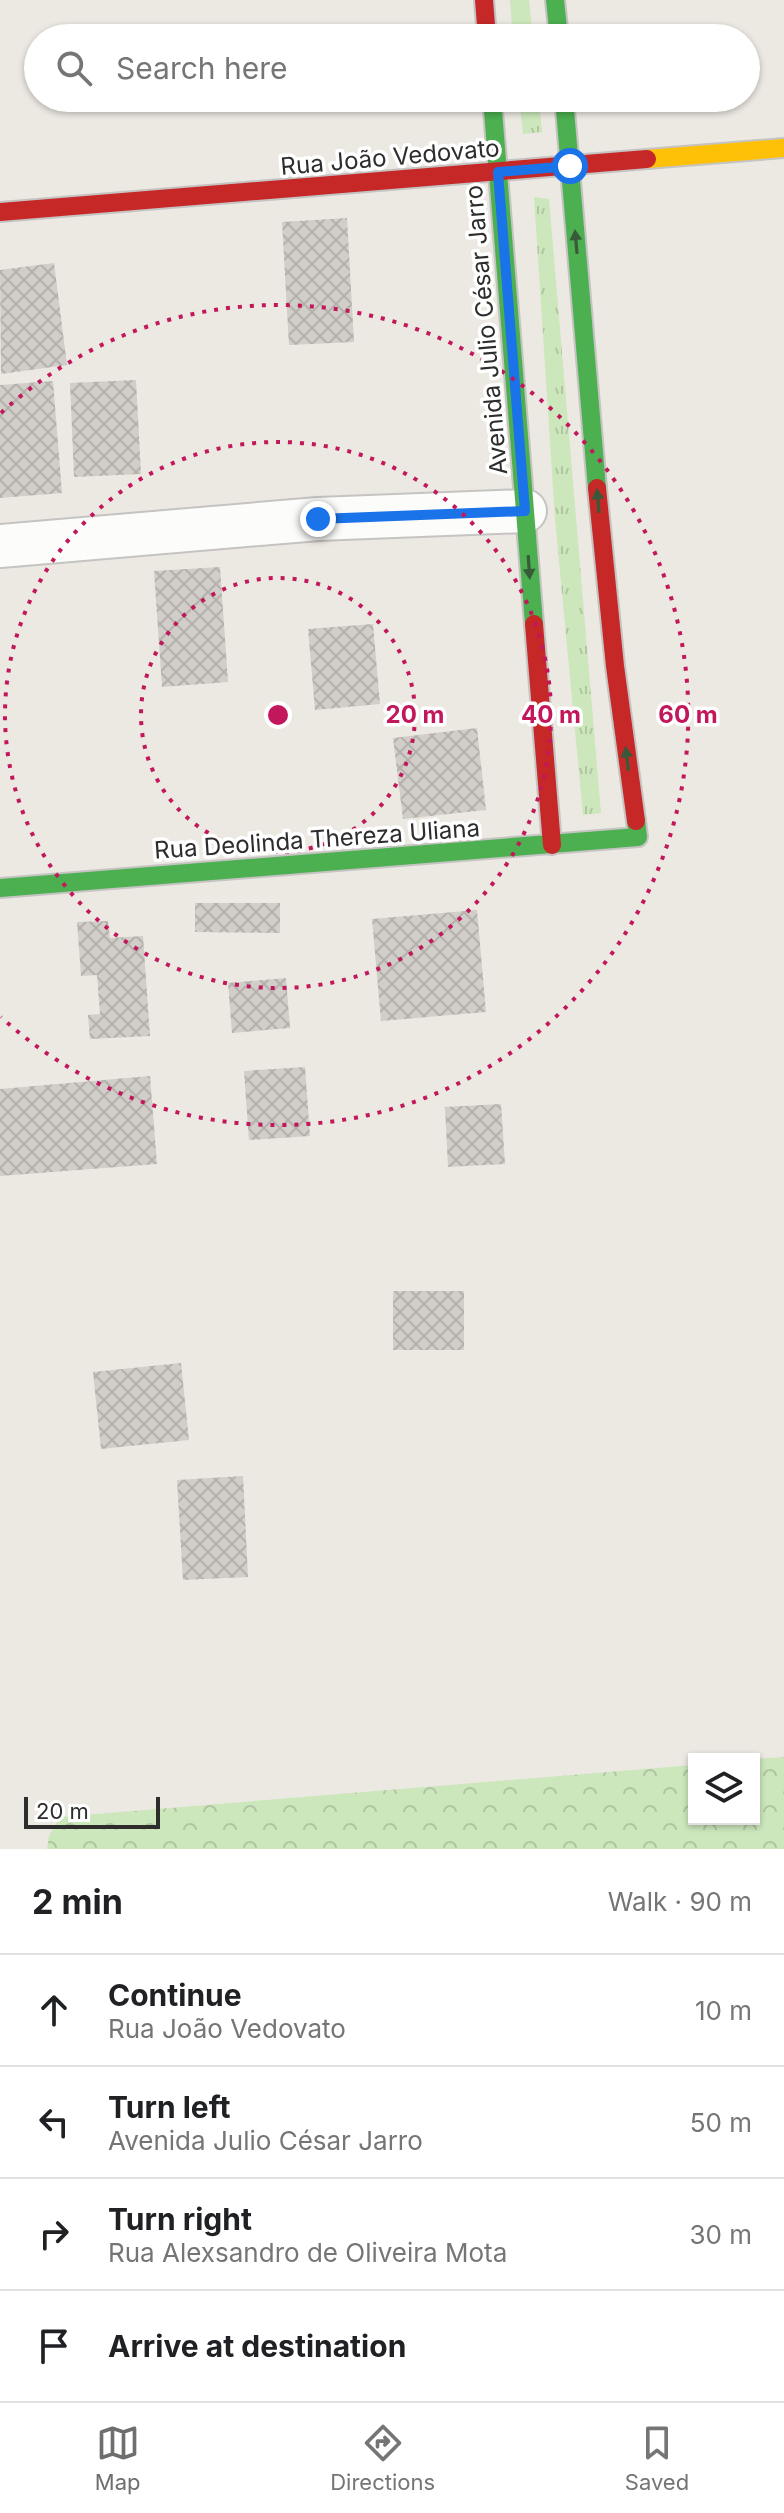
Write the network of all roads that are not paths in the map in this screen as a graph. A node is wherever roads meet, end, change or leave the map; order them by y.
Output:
1 (484, 0) edge
2 (555, 0) edge
3 (486, 24) edge
4 (558, 24) edge
5 (493, 112) edge
6 (565, 112) edge
7 (784, 148) edge
8 (570, 166) junction
9 (498, 172) junction
10 (0, 212) edge
11 (525, 511) junction
12 (0, 546) edge
13 (552, 845) junction
14 (0, 888) edge

1 - 3 street
2 - 4 street
5 - 9 street, Avenida Julio César Jarro
6 - 8 street
7 - 8 street, Rua João Vedovato
8 - 9 street, Rua João Vedovato
13 -> 8 street, Rua Deolinda Thereza Uliana
9 - 10 street, Rua João Vedovato
9 - 11 street, Avenida Julio César Jarro
11 - 12 street
11 -> 13 street, Avenida Julio César Jarro
13 - 14 street, Rua Deolinda Thereza Uliana

